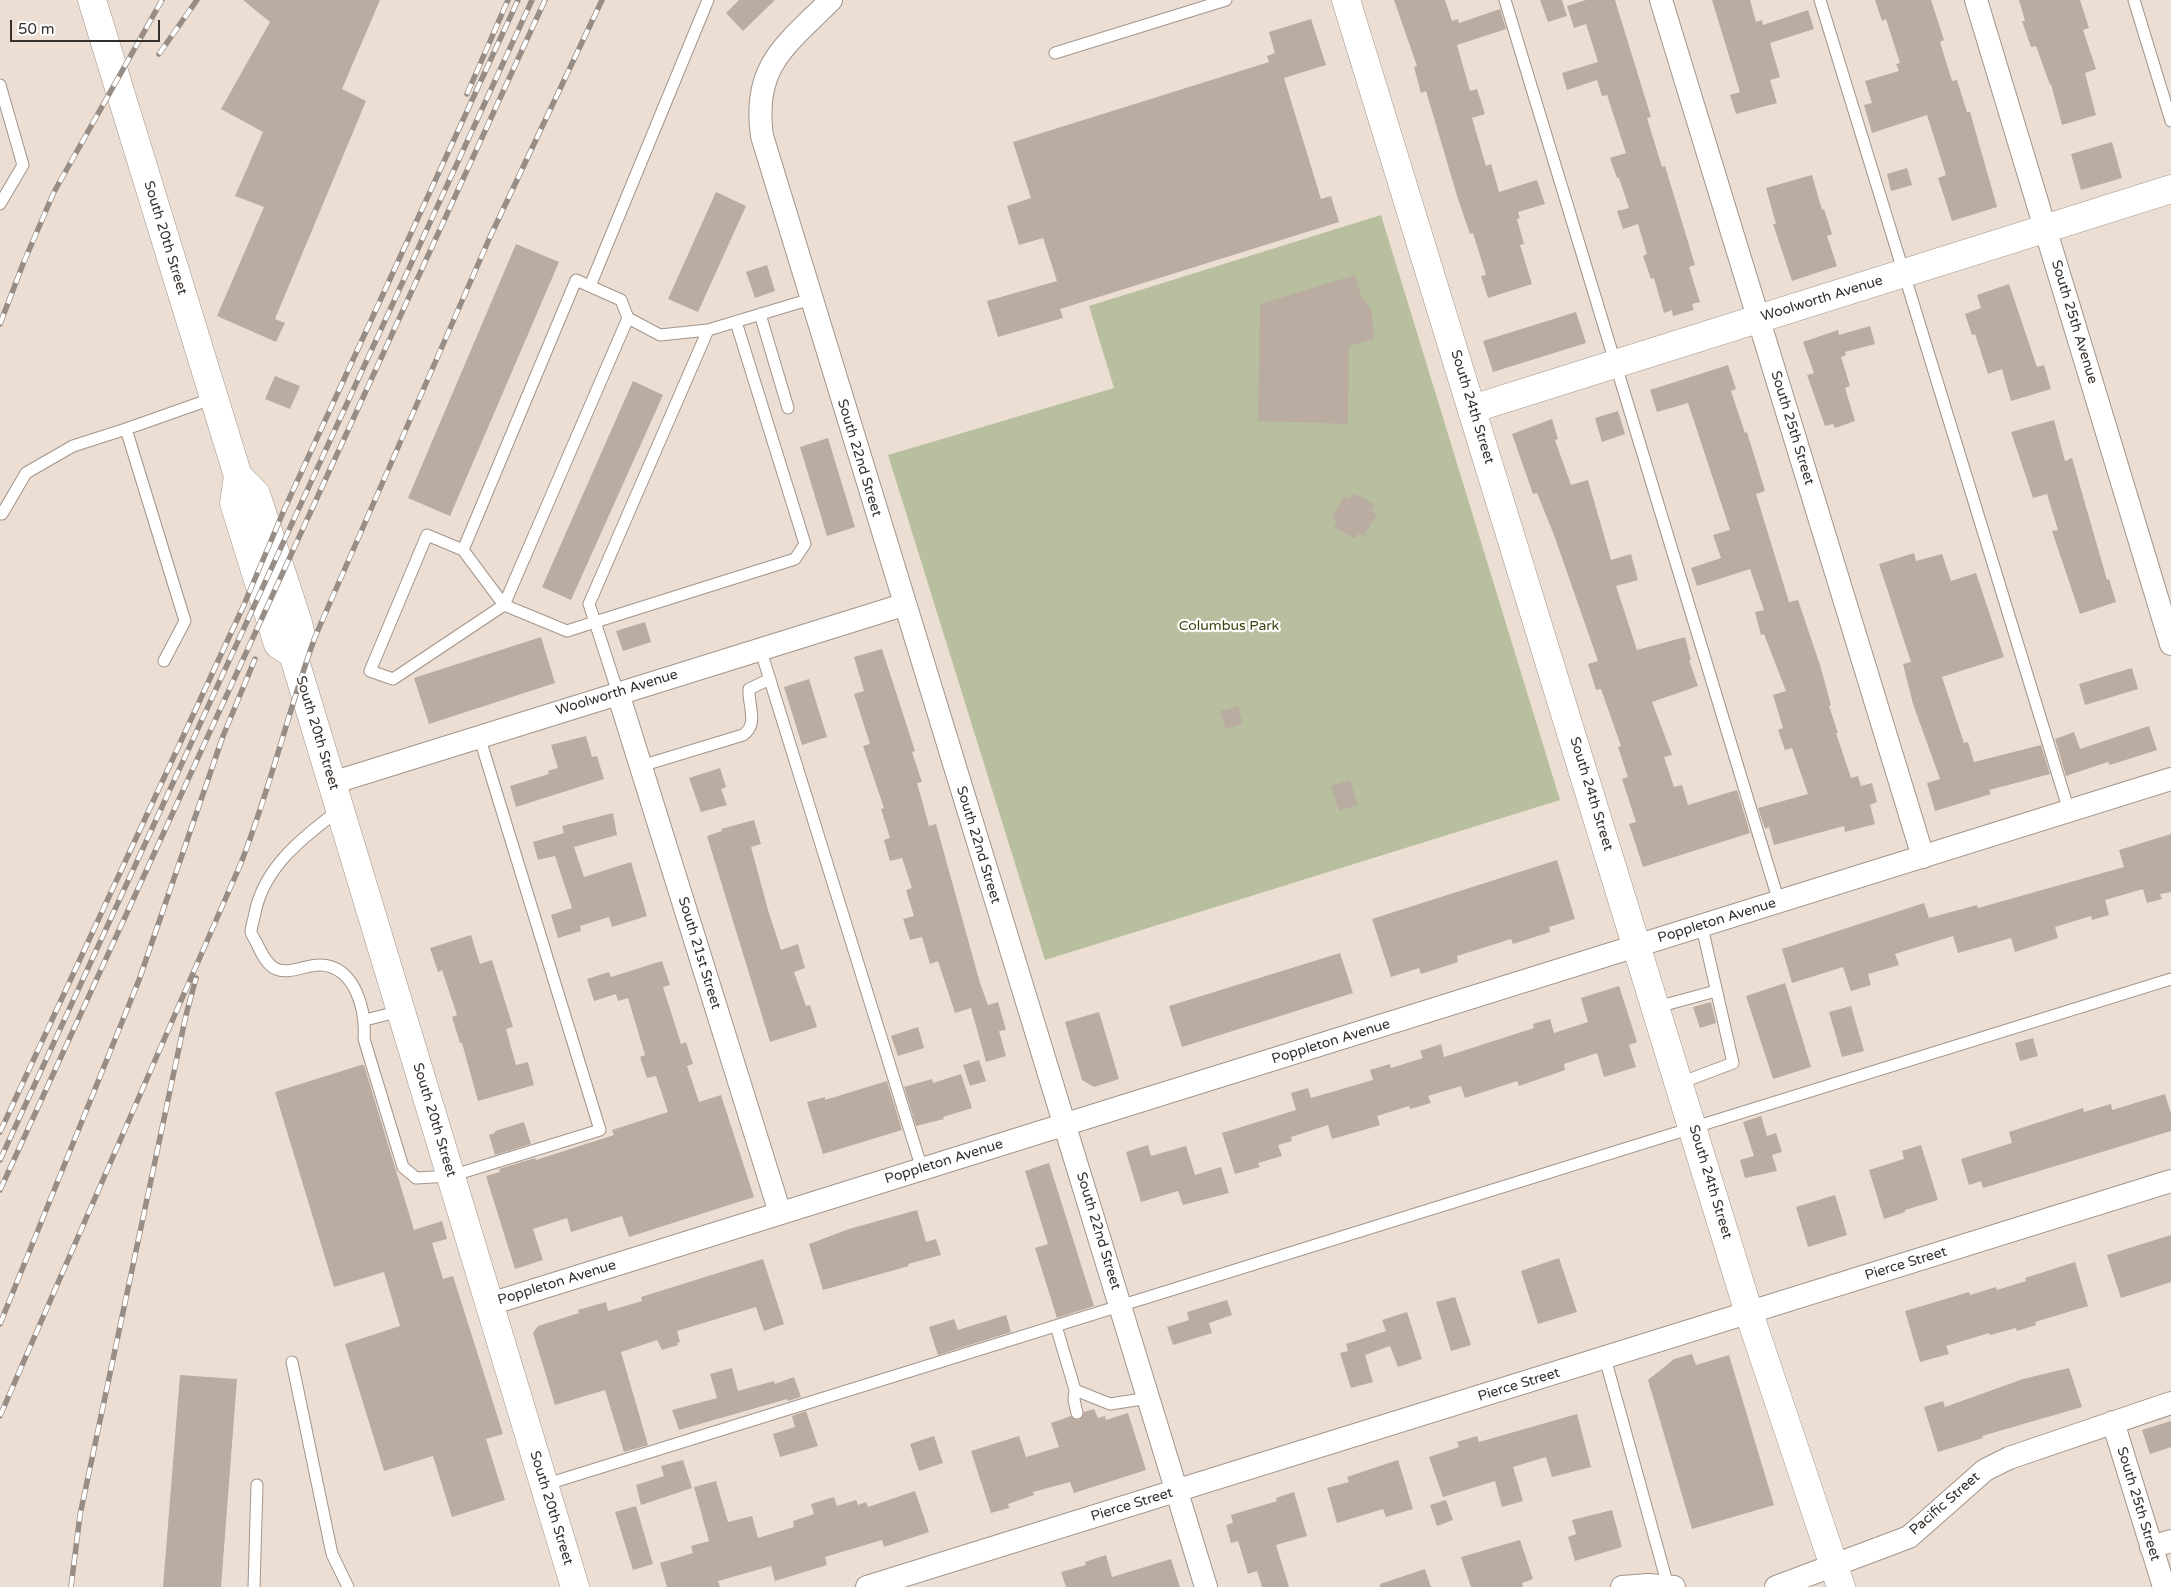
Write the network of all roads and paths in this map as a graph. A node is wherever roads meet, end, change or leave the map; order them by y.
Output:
1 (92, 0) edge
2 (708, 0) edge
3 (831, 0) edge
4 (1226, 0) edge
5 (1346, 0) edge
6 (1505, 0) edge
7 (1660, 0) edge
8 (1820, 0) edge
9 (1976, 0) edge
10 (2134, 0) edge
11 (1056, 53) dead end
12 (0, 85) edge
13 (2171, 122) edge
14 (2171, 190) edge
15 (0, 204) edge
16 (2046, 229) junction
17 (1903, 274) junction
18 (590, 286) junction
19 (811, 299) junction
20 (760, 314) junction
21 (628, 318) junction
22 (1758, 319) junction
23 (736, 322) junction
24 (708, 330) junction
25 (1616, 364) junction
26 (214, 398) junction
27 (788, 408) dead end
28 (1472, 409) junction
29 (126, 429) junction
30 (2, 514) dead end
31 (463, 550) junction
32 (504, 605) junction
33 (903, 605) junction
34 (595, 622) junction
35 (2171, 644) edge
36 (760, 648) junction
37 (164, 661) dead end
38 (770, 679) junction
39 (618, 693) junction
40 (479, 736) junction
41 (642, 766) junction
42 (2171, 779) edge
43 (332, 783) junction
44 (340, 810) junction
45 (2069, 811) junction
46 (1923, 857) junction
47 (1779, 902) junction
48 (1702, 927) junction
49 (1638, 946) junction
50 (2171, 979) edge
51 (1716, 991) junction
52 (1657, 1007) junction
53 (401, 1011) junction
54 (365, 1020) junction
55 (1680, 1083) junction
56 (1066, 1124) junction
57 (1693, 1127) junction
58 (922, 1169) junction
59 (451, 1176) junction
60 (2171, 1181) edge
61 (780, 1213) junction
62 (490, 1304) junction
63 (1121, 1306) junction
64 (1749, 1312) junction
65 (1056, 1326) junction
66 (1605, 1358) junction
67 (292, 1362) dead end
68 (1075, 1390) junction
69 (1149, 1398) junction
70 (2171, 1403) edge
71 (1077, 1412) dead end
72 (2113, 1422) junction
73 (257, 1485) dead end
74 (544, 1485) junction
75 (1177, 1491) junction
76 (2161, 1544) edge
77 (1838, 1577) edge
78 (904, 1581) edge
79 (1671, 1586) edge
80 (254, 1587) edge
81 (348, 1587) edge
82 (575, 1587) edge
83 (867, 1587) edge
84 (1206, 1587) edge
85 (1622, 1587) edge
86 (1776, 1587) edge
87 (2164, 1587) edge

1 - 26 street, South 20th Street
2 - 18 lane
3 - 19 street, South 22nd Street
4 - 11 lane
5 - 28 street, South 24th Street
6 - 25 lane
7 - 22 street, South 25th Street
8 - 17 lane
9 - 16 street, South 25th Avenue
10 - 13 lane
12 - 15 lane
14 - 16 street, Woolworth Avenue
16 - 17 street, Woolworth Avenue
16 - 35 street, South 25th Avenue
17 - 22 street, Woolworth Avenue
17 - 45 lane
18 - 21 lane
18 - 31 lane
19 - 20 lane
19 - 33 street, South 22nd Street
20 - 23 lane
20 - 27 lane
21 - 24 lane
21 - 32 lane
22 - 25 street, Woolworth Avenue
22 - 46 street, South 25th Street
23 - 24 lane
23 - 34 lane
24 - 34 lane
25 - 28 street, Woolworth Avenue
25 - 47 lane
26 - 29 lane
26 - 43 street, South 20th Street
28 - 49 street, South 24th Street
29 - 30 lane
29 - 37 lane
31 - 32 lane
31 - 32 lane
32 - 34 lane
33 - 36 street, Woolworth Avenue
33 - 56 street, South 22nd Street
34 - 39 lane
36 - 38 lane
36 - 39 street, Woolworth Avenue
38 - 41 lane
38 - 58 lane
39 - 40 street, Woolworth Avenue
39 - 41 street, South 21st Street
40 - 43 street, Woolworth Avenue
40 - 59 lane
41 - 61 street, South 21st Street
42 - 45 street, Poppleton Avenue
43 - 44 street, South 20th Street
44 - 53 street, South 20th Street
44 - 54 lane
45 - 46 street, Poppleton Avenue
46 - 47 street, Poppleton Avenue
47 - 48 street, Poppleton Avenue
48 - 49 street, Poppleton Avenue
48 - 51 lane
49 - 52 street, South 24th Street
49 - 56 street, Poppleton Avenue
50 - 57 lane
51 - 52 lane
51 - 55 lane
52 - 55 street, South 24th Street
53 - 54 lane
53 - 59 street, South 20th Street
54 - 59 lane
55 - 57 street, South 24th Street
56 - 58 street, Poppleton Avenue
56 - 63 street, South 22nd Street
57 - 63 lane
57 - 64 street, South 24th Street
58 - 61 street, Poppleton Avenue
59 - 62 street, South 20th Street
60 - 64 street, Pierce Street
61 - 62 street, Poppleton Avenue
62 - 74 street, South 20th Street
63 - 65 lane
63 - 69 street, South 22nd Street
64 - 66 street, Pierce Street
64 - 77 street, South 24th Street
65 - 68 lane
65 - 74 lane
66 - 75 street, Pierce Street
66 - 79 lane
67 - 81 lane
68 - 69 lane
68 - 71 lane
69 - 75 street, South 22nd Street
70 - 72 street, Pacific Street
72 - 76 street, South 25th Street
72 - 77 street, Pacific Street
73 - 80 lane
74 - 82 street, South 20th Street
75 - 78 street, Pierce Street
75 - 84 street, South 22nd Street
76 - 87 street, South 25th Street
77 - 86 street, Pacific Street
78 - 83 street, Pierce Street
79 - 85 street

